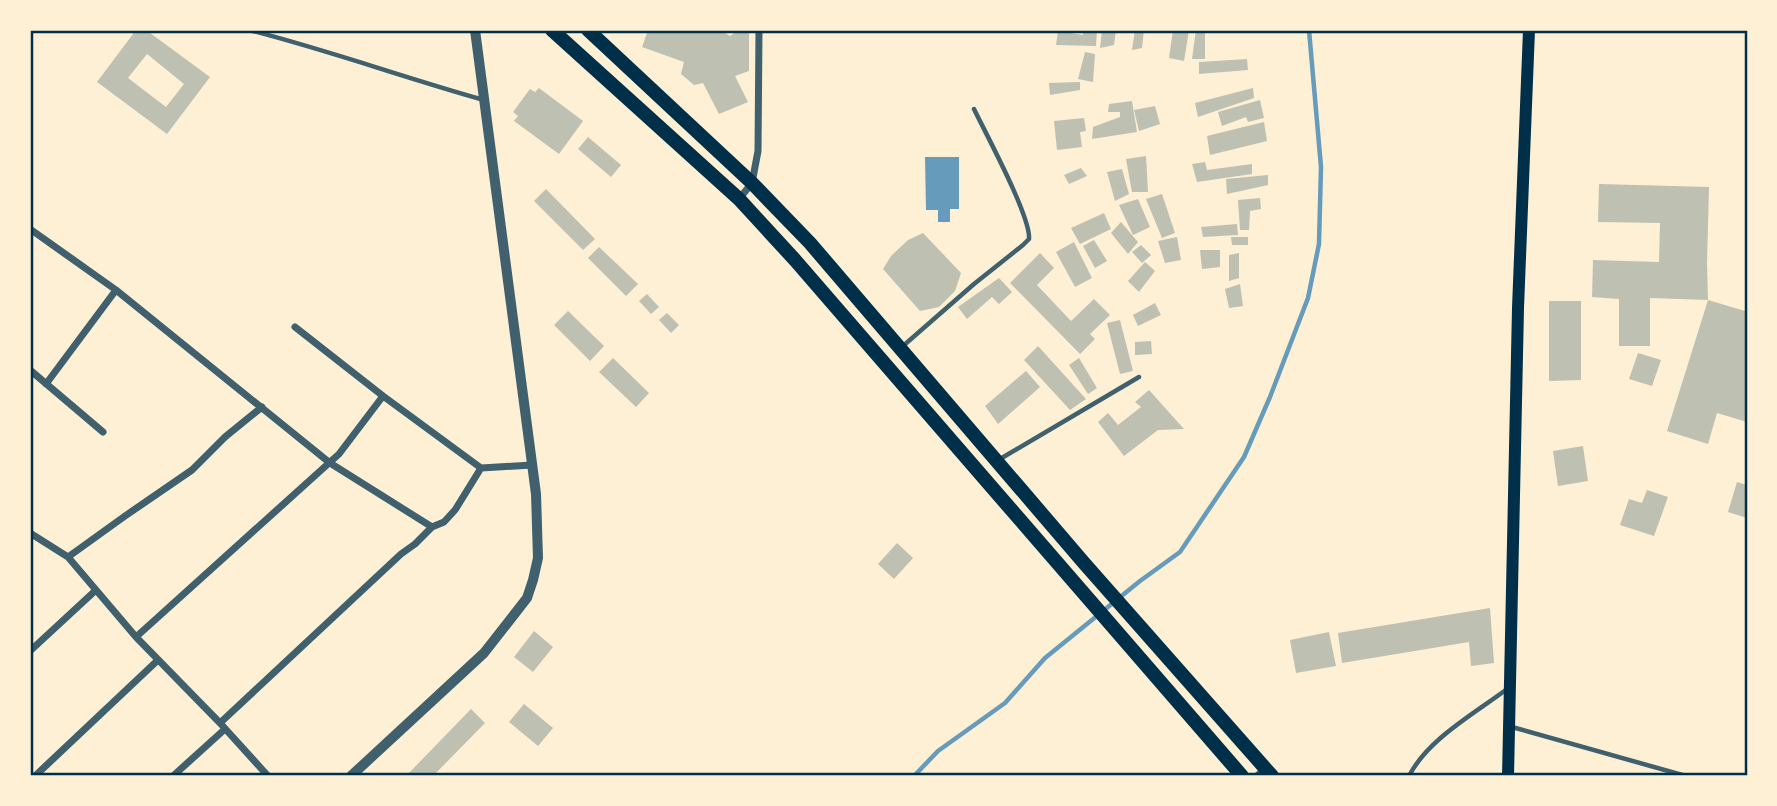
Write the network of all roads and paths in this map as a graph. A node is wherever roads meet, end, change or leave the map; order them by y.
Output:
1 (249, 30) edge
2 (475, 30) edge
3 (551, 30) edge
4 (588, 30) edge
5 (759, 30) edge
6 (1529, 30) edge
7 (485, 100) junction
8 (974, 109) dead end
9 (752, 183) junction
10 (739, 199) junction
11 (30, 229) edge
12 (116, 290) junction
13 (295, 327) dead end
14 (900, 349) junction
15 (30, 370) edge
16 (1139, 377) dead end
17 (46, 384) junction
18 (383, 397) junction
19 (262, 407) junction
20 (103, 432) dead end
21 (997, 461) junction
22 (330, 463) junction
23 (532, 465) junction
24 (481, 468) junction
25 (432, 527) junction
26 (30, 533) edge
27 (68, 557) junction
28 (96, 590) junction
29 (136, 637) junction
30 (30, 651) edge
31 (158, 660) junction
32 (1511, 687) junction
33 (222, 726) junction
34 (1511, 727) junction
35 (1265, 774) edge
36 (35, 776) edge
37 (173, 776) edge
38 (268, 776) edge
39 (351, 776) edge
40 (1242, 776) edge
41 (1409, 776) edge
42 (1508, 776) edge
43 (1686, 776) edge

1 - 7 lane
2 - 7 street
3 - 10 highway
4 - 9 highway
5 - 9 street
6 - 32 main road
7 - 23 street
8 - 14 lane
9 - 10 street
9 - 14 highway
10 - 40 highway
11 - 12 street
12 - 17 street
12 - 19 street
13 - 18 street
14 - 21 highway
15 - 17 street
16 - 21 lane
17 - 20 street
18 - 22 street
18 - 24 street
19 - 22 street
19 - 27 street
21 - 35 highway
22 - 25 street
22 - 29 street
23 - 24 street
23 - 39 street
24 - 25 street
25 - 33 street
26 - 27 street
27 - 28 street
28 - 29 street
28 - 30 street
29 - 31 street
31 - 33 street
31 - 36 street
32 - 34 main road
32 - 41 lane
33 - 37 street
33 - 38 street
34 - 42 main road
34 - 43 lane

